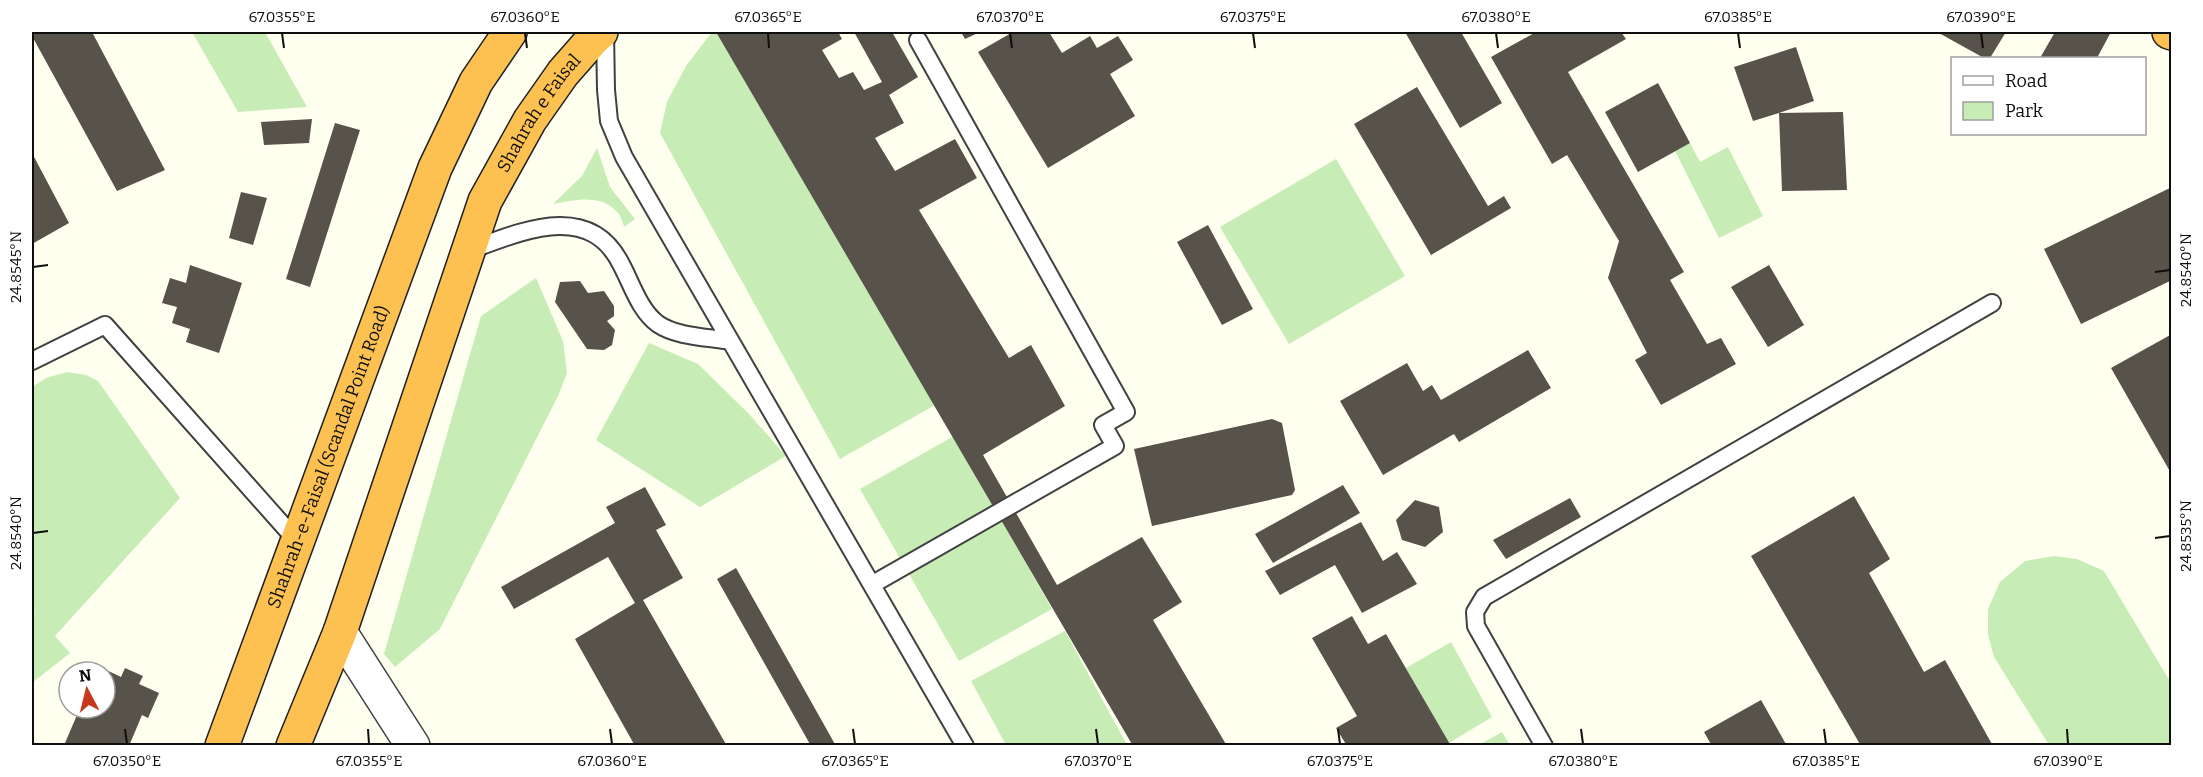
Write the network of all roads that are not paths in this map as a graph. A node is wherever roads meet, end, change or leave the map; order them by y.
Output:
1 (510, 32) edge
2 (603, 32) edge
3 (918, 40) dead end
4 (468, 251) junction
5 (1992, 303) dead end
6 (730, 341) junction
7 (32, 361) edge
8 (297, 541) junction
9 (873, 584) junction
10 (340, 632) junction
11 (222, 746) edge
12 (293, 746) edge
13 (413, 746) edge
14 (965, 746) edge
15 (1544, 746) edge

1 - 8 highway, Shahrah-e-Faisal (Scandal Point Road)
2 - 4 highway, Shahrah e Faisal
2 - 6 lane
3 - 9 lane
4 - 6 lane
4 - 10 highway
5 - 15 lane
6 - 9 lane
7 - 8 lane
8 - 11 highway, Shahrah-e-Faisal (Scandal Point Road)
9 - 14 lane
10 - 12 highway
10 - 13 street

